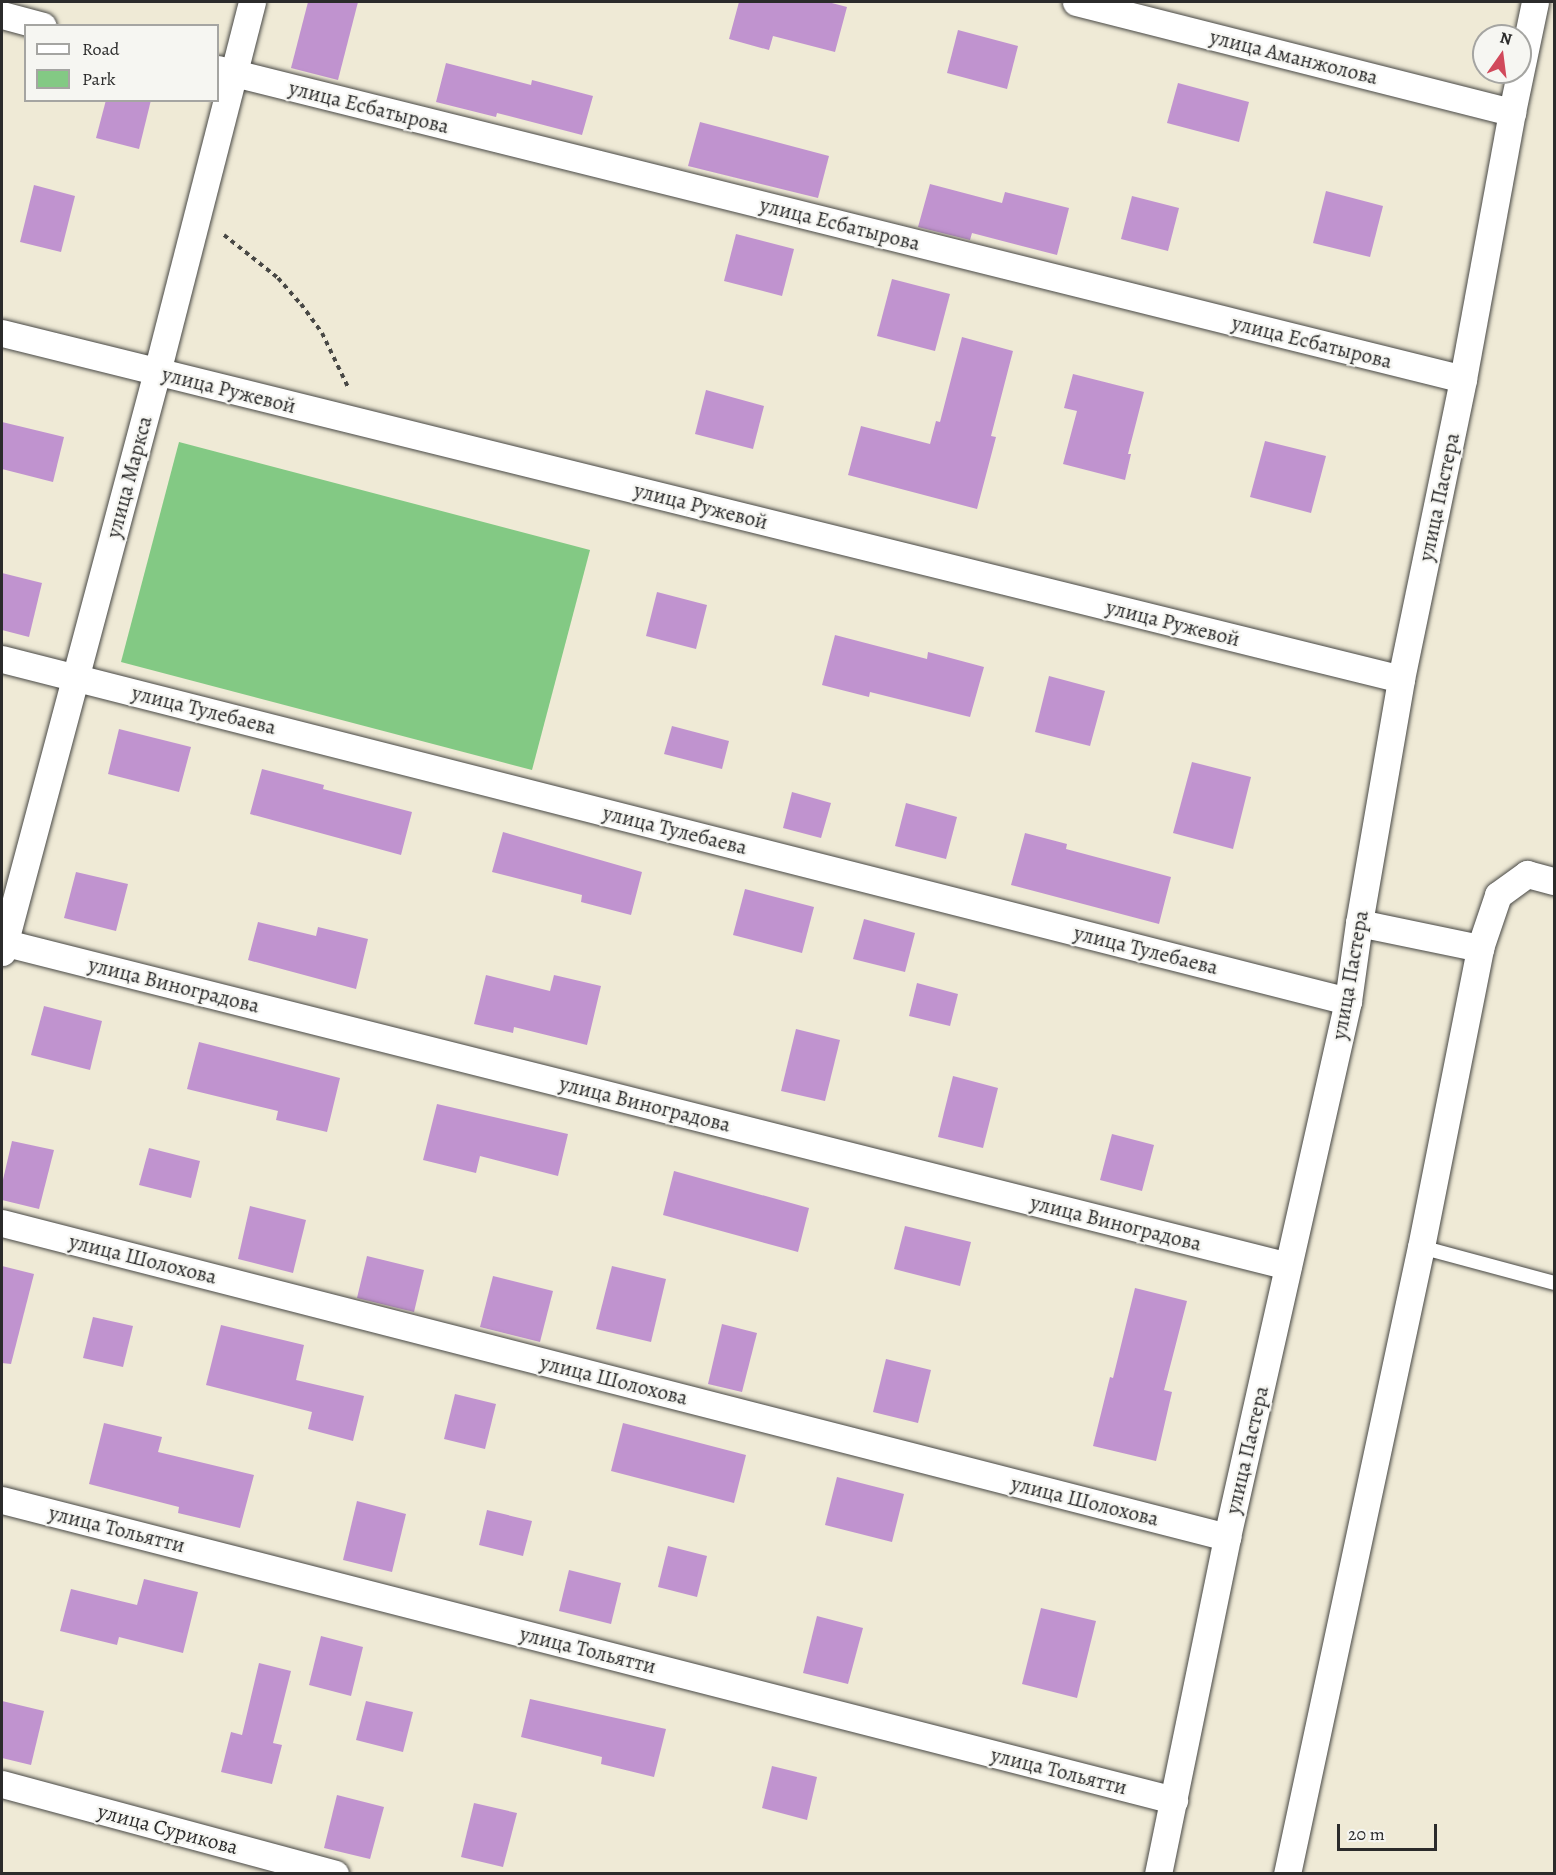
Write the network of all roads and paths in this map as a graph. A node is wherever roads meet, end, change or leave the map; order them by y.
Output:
1 (252, 2) edge
2 (1077, 2) edge
3 (1535, 2) edge
4 (2, 15) edge
5 (36, 24) edge
6 (226, 71) edge
7 (1512, 112) junction
8 (199, 213) junction
9 (2, 333) edge
10 (157, 372) junction
11 (1463, 379) junction
12 (365, 423) junction
13 (2, 659) edge
14 (75, 678) junction
15 (1401, 679) junction
16 (1554, 881) edge
17 (1359, 923) junction
18 (2, 946) edge
19 (1480, 948) junction
20 (1348, 1001) junction
21 (2, 1223) edge
22 (1421, 1247) junction
23 (1288, 1266) junction
24 (1554, 1283) edge
25 (2, 1500) edge
26 (1227, 1537) junction
27 (2, 1784) edge
28 (1174, 1800) junction
29 (334, 1874) edge
30 (1158, 1874) edge
31 (1287, 1874) edge

1 - 6 street, улица Маркса
2 - 7 street, улица Аманжолова
3 - 7 street, улица Пастера
4 - 5 street
6 - 8 street, улица Маркса
6 - 11 street, улица Есбатырова
7 - 11 street, улица Пастера
8 - 10 street, улица Маркса
8 - 12 path
9 - 10 street, улица Ружевой
10 - 12 street, улица Ружевой
10 - 14 street, улица Маркса
11 - 15 street, улица Пастера
12 - 15 street, улица Ружевой
13 - 14 street, улица Тулебаева
14 - 18 street, улица Маркса
14 - 20 street, улица Тулебаева
15 - 17 street, улица Пастера
16 - 19 street
17 - 19 street
17 - 20 street, улица Пастера
18 - 23 street, улица Виноградова
19 - 22 street
20 - 23 street, улица Пастера
21 - 26 street, улица Шолохова
22 - 24 lane
22 - 31 street
23 - 26 street, улица Пастера
25 - 28 street, улица Тольятти
26 - 28 street, улица Пастера
27 - 29 street, улица Сурикова
28 - 30 street, улица Пастера

